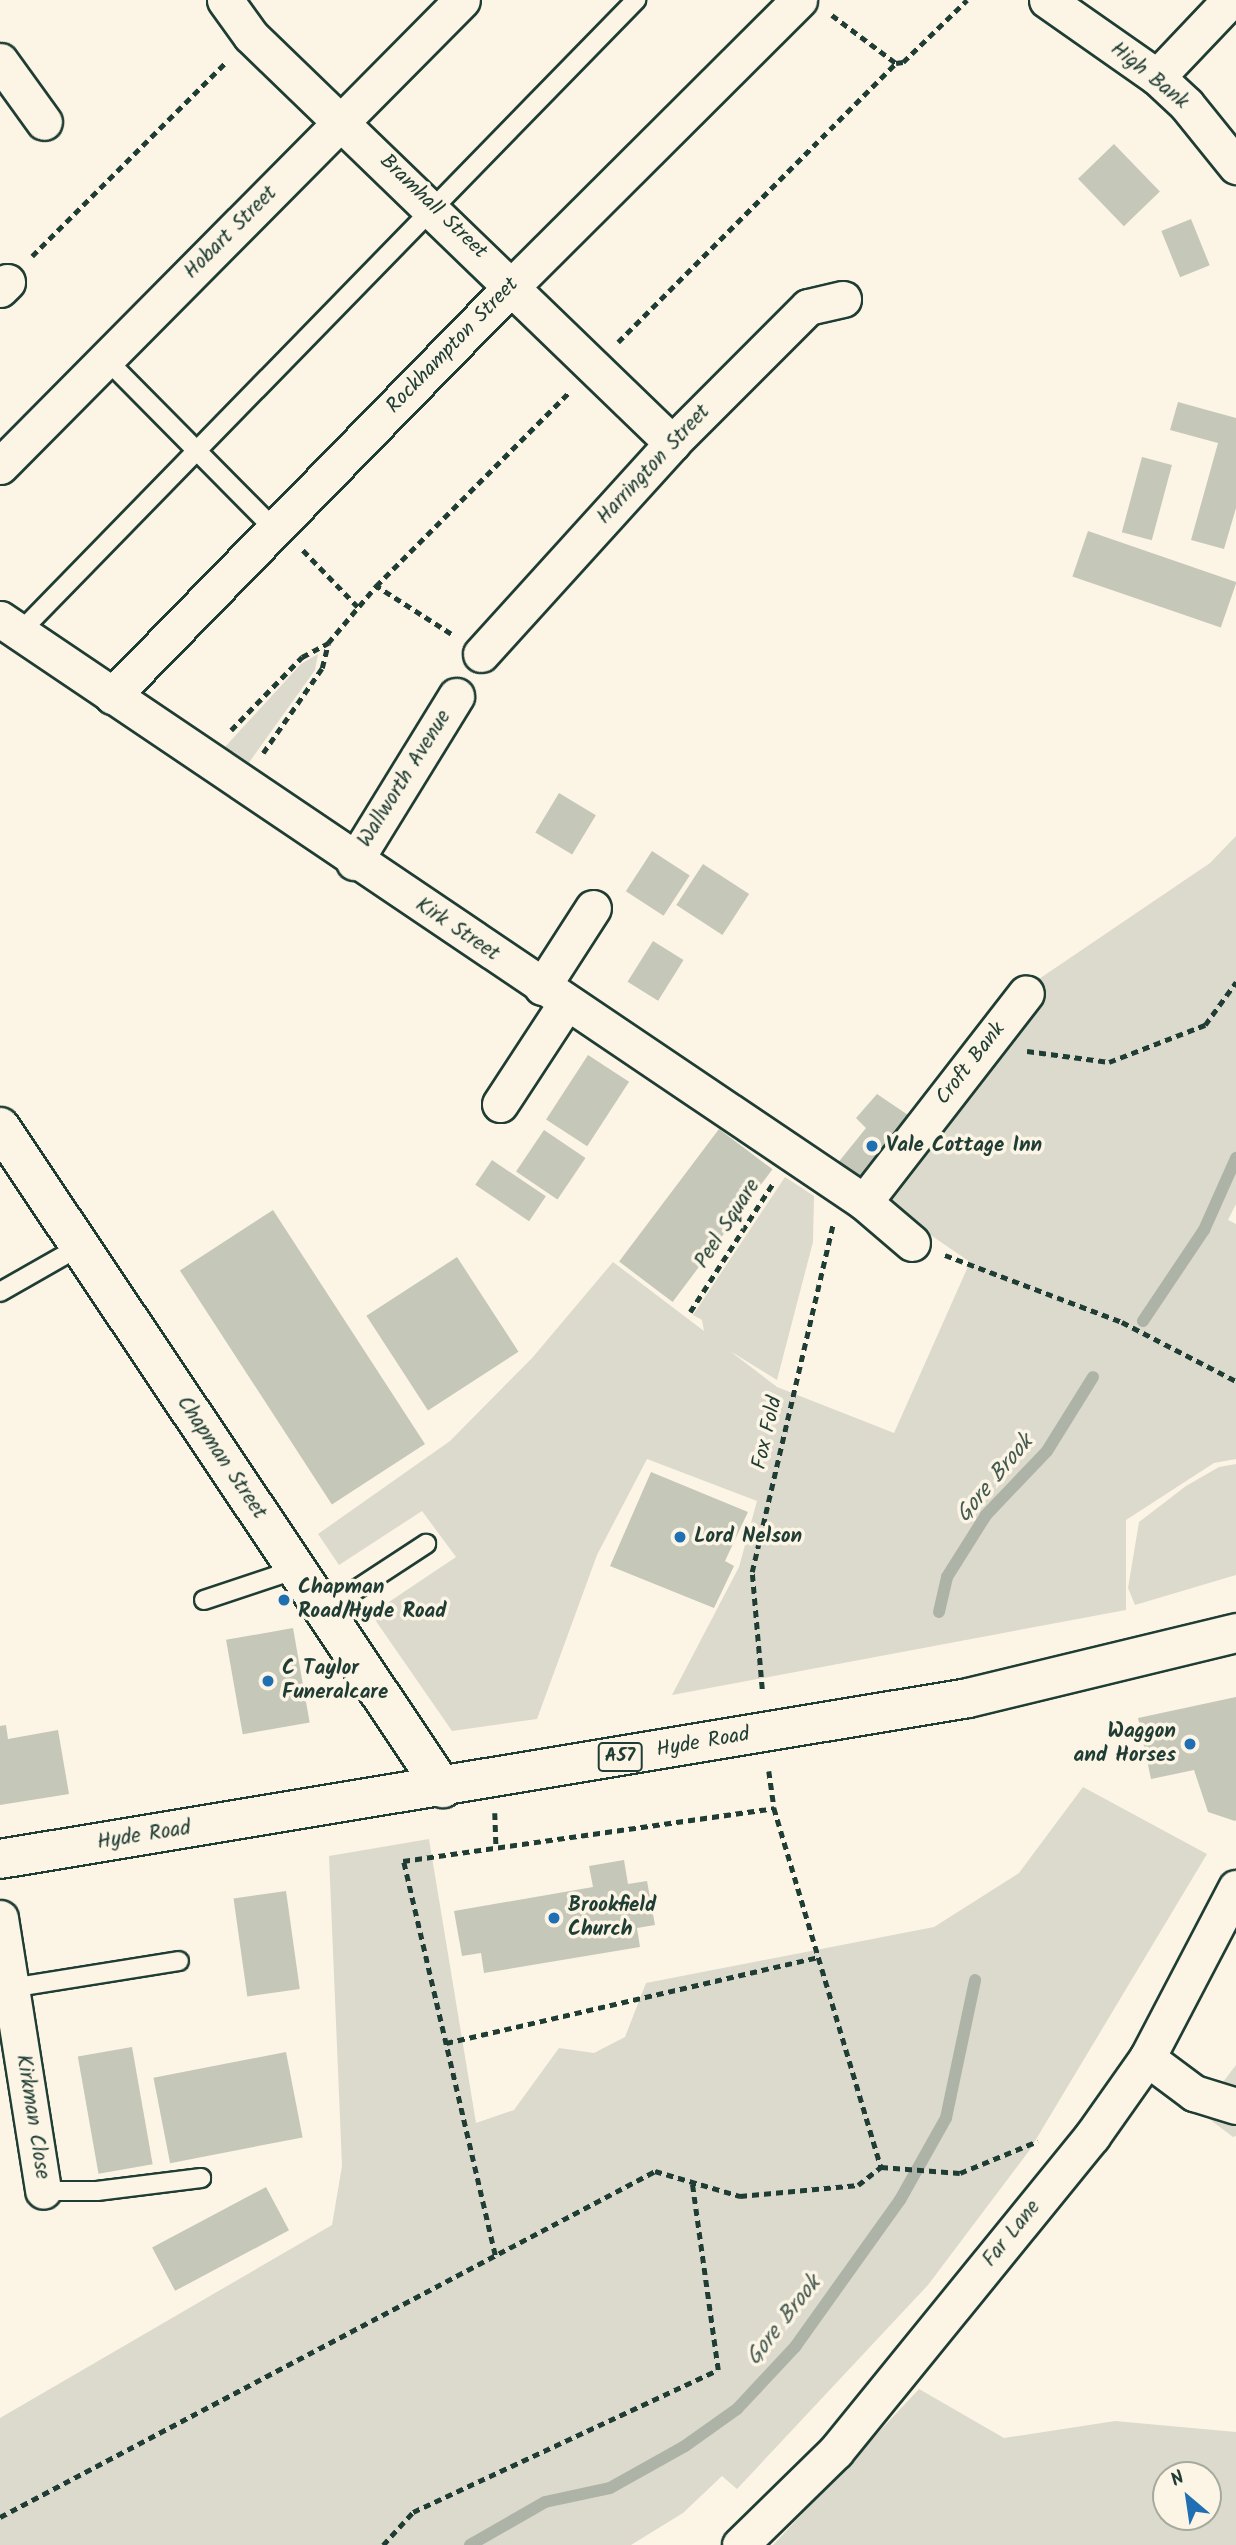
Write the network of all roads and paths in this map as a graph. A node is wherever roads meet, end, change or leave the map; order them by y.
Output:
1 (225, 0) edge
2 (462, 0) edge
3 (636, 0) edge
4 (967, 0) edge
5 (1047, 0) edge
6 (1230, 0) edge
7 (798, 1) edge
8 (251, 36) junction
9 (0, 61) edge
10 (1157, 77) junction
11 (343, 121) junction
12 (44, 122) dead end
13 (1236, 166) edge
14 (434, 208) junction
15 (3, 285) edge
16 (513, 285) junction
17 (843, 299) dead end
18 (106, 359) junction
19 (672, 443) junction
20 (197, 451) junction
21 (0, 466) edge
22 (274, 529) junction
23 (376, 586) dead end
24 (358, 607) junction
25 (10, 626) edge
26 (328, 643) junction
27 (481, 654) dead end
28 (112, 696) junction
29 (456, 696) dead end
30 (207, 761) junction
31 (241, 784) junction
32 (354, 862) junction
33 (593, 908) dead end
34 (1236, 982) edge
35 (1026, 993) dead end
36 (554, 995) junction
37 (985, 1045) junction
38 (500, 1104) dead end
39 (0, 1127) edge
40 (792, 1154) junction
41 (853, 1194) junction
42 (912, 1243) joint
43 (79, 1247) junction
44 (0, 1292) edge
45 (690, 1312) dead end
46 (1236, 1381) edge
47 (426, 1544) dead end
48 (297, 1569) junction
49 (204, 1600) dead end
50 (325, 1610) junction
51 (1236, 1633) edge
52 (762, 1689) dead end
53 (769, 1769) dead end
54 (443, 1787) junction
55 (774, 1808) junction
56 (495, 1813) dead end
57 (496, 1848) junction
58 (0, 1859) edge
59 (1236, 1888) edge
60 (0, 1918) edge
61 (818, 1957) junction
62 (179, 1961) dead end
63 (11, 1988) junction
64 (446, 2043) junction
65 (1147, 2058) junction
66 (1236, 2106) edge
67 (881, 2167) junction
68 (960, 2173) dead end
69 (201, 2178) dead end
70 (692, 2182) junction
71 (43, 2191) joint
72 (495, 2255) junction
73 (0, 2517) edge
74 (383, 2545) edge
75 (740, 2545) edge

1 - 8 street, Bramhall Street
2 - 11 street, Hobart Street
3 - 14 lane
4 - 7 path
5 - 10 street, High Bank
6 - 10 street
7 - 16 street, Rockhampton Street
8 - 11 street, Bramhall Street
8 - 15 path
9 - 12 street
10 - 13 street, High Bank
11 - 14 street, Bramhall Street
11 - 18 street, Hobart Street
14 - 16 street, Bramhall Street
14 - 20 lane
16 - 19 street, Bramhall Street
16 - 22 street, Rockhampton Street
17 - 19 street, Harrington Street
18 - 20 lane
18 - 21 street, Hobart Street
19 - 27 street, Harrington Street
20 - 22 lane
20 - 25 lane
22 - 24 path
22 - 28 street, Rockhampton Street
23 - 24 path
24 - 26 path
25 - 28 street, Kirk Street
26 - 30 path
26 - 31 path
28 - 30 street, Kirk Street
29 - 32 street, Wallworth Avenue
30 - 31 street, Kirk Street
31 - 32 street, Kirk Street
32 - 36 street, Kirk Street
33 - 36 street
34 - 37 path
35 - 37 street, Croft Bank
36 - 38 street
36 - 40 street, Kirk Street
37 - 41 street, Croft Bank
39 - 43 main road, Chapman Street
40 - 41 street, Kirk Street
40 - 45 path, Peel Square
41 - 42 street, Kirk Street
41 - 52 path, Fox Fold
42 - 46 path
43 - 44 lane
43 - 48 main road, Chapman Street
47 - 50 lane
48 - 49 lane
48 - 50 main road, Chapman Street
50 - 54 main road, Chapman Street
51 - 54 main road, Hyde Road / A57
53 - 55 path
54 - 58 main road, Hyde Road / A57
55 - 57 path
55 - 61 path
56 - 57 path
57 - 64 path
59 - 65 street, Far Lane
60 - 63 street, Kirkman Close
61 - 64 path
61 - 67 path
62 - 63 lane
63 - 71 street, Kirkman Close
64 - 72 path
65 - 66 street
65 - 75 street, Far Lane
67 - 68 path
67 - 70 path
69 - 71 lane
70 - 72 path
70 - 74 path
72 - 73 path

